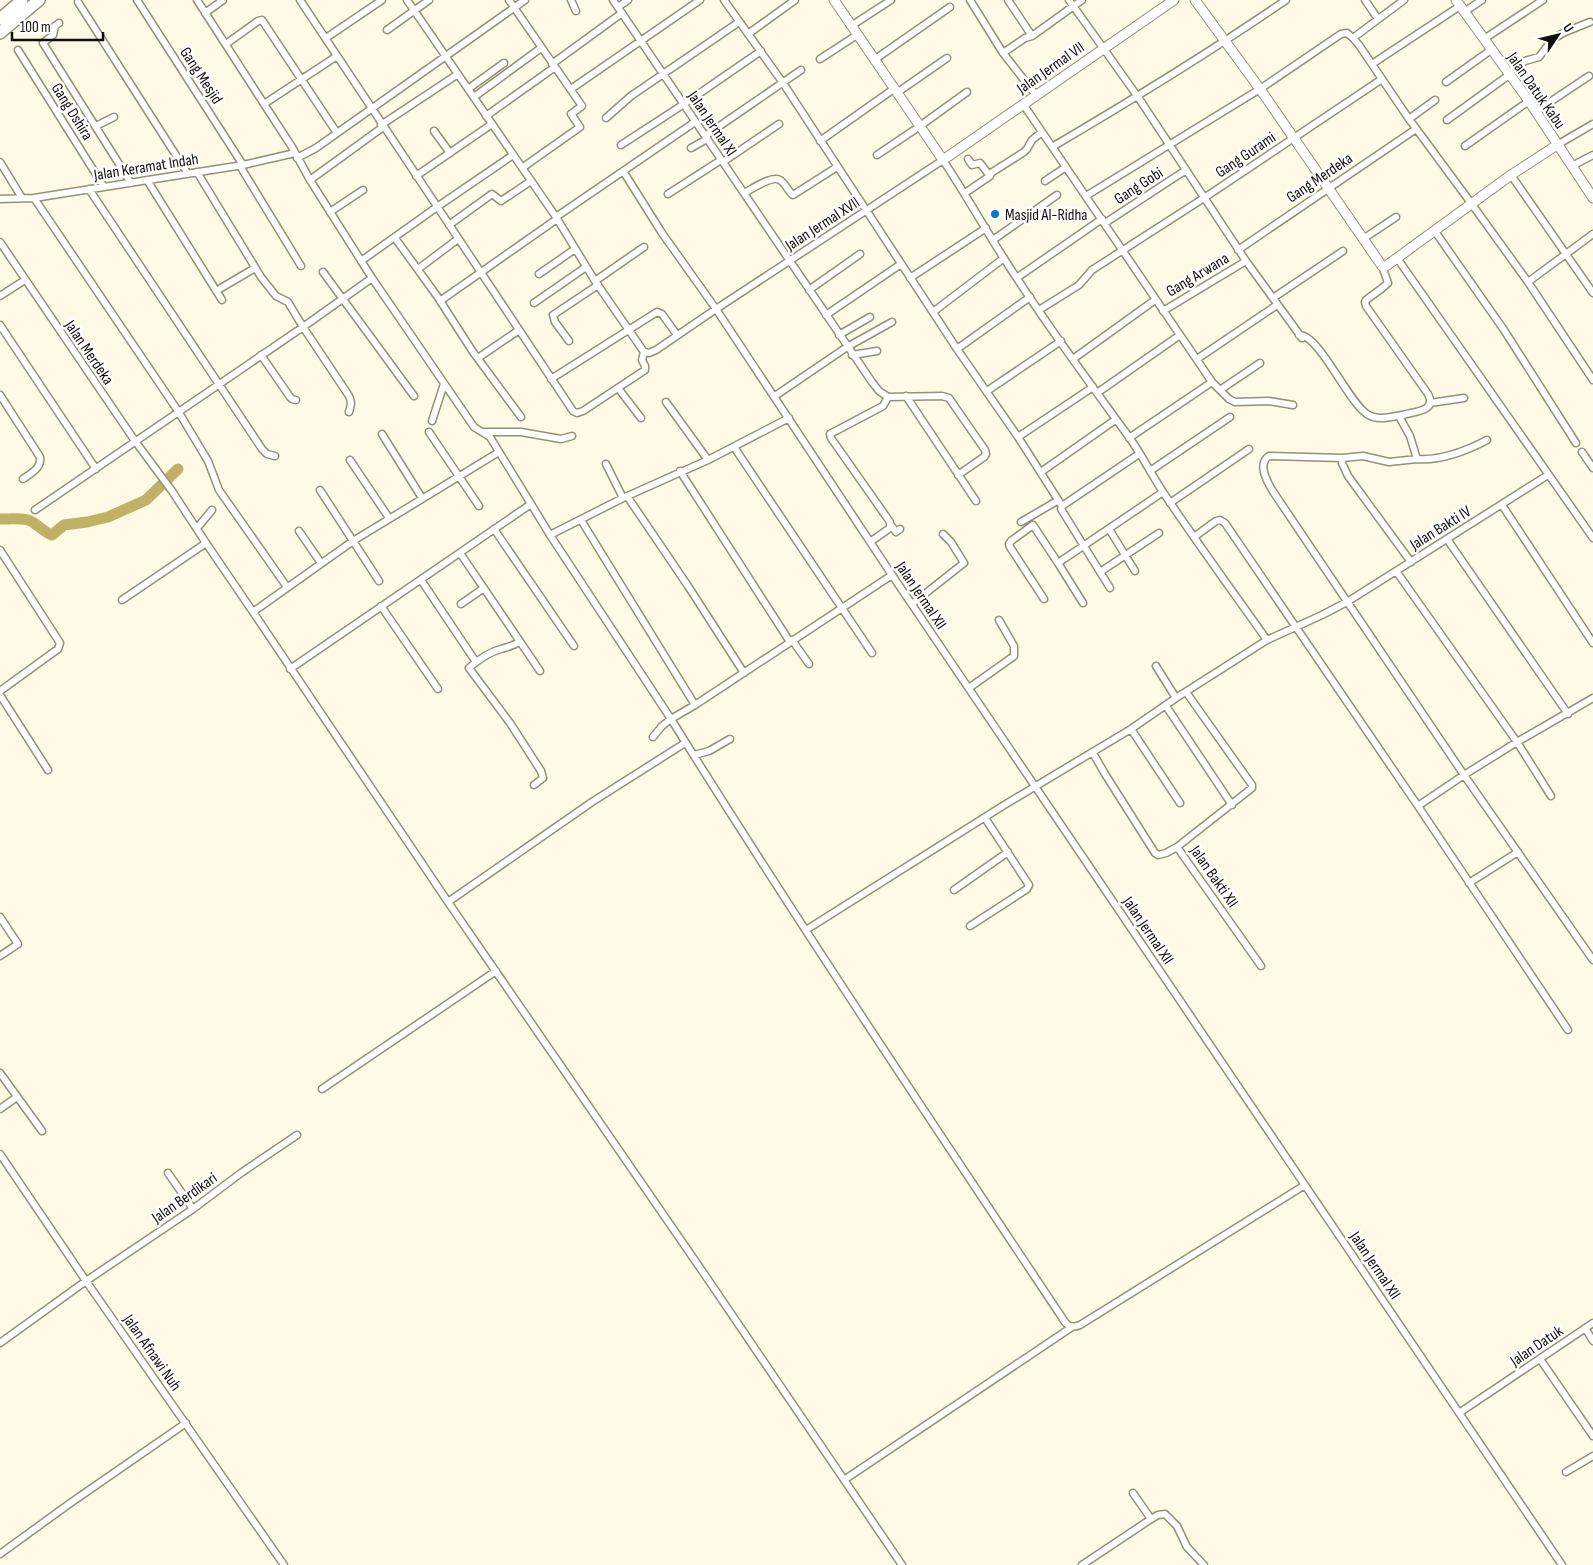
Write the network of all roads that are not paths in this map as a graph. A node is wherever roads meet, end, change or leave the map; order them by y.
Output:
1 (22, 0) edge
2 (39, 0) edge
3 (137, 0) edge
4 (197, 0) edge
5 (223, 0) edge
6 (300, 0) edge
7 (382, 0) edge
8 (407, 0) edge
9 (429, 0) edge
10 (508, 0) edge
11 (525, 0) edge
12 (570, 0) edge
13 (613, 0) edge
14 (628, 0) edge
15 (700, 0) edge
16 (724, 0) edge
17 (794, 0) edge
18 (834, 0) edge
19 (891, 0) edge
20 (1008, 0) edge
21 (1082, 0) edge
22 (1174, 0) edge
23 (1195, 0) edge
24 (1286, 0) edge
25 (1365, 0) edge
26 (1404, 0) edge
27 (1482, 0) edge
28 (1543, 0) edge
29 (971, 1) edge
30 (78, 2) dead end
31 (1071, 3) edge
32 (1460, 6) edge
33 (950, 7) dead end
34 (514, 8) junction
35 (620, 10) junction
36 (414, 11) junction
37 (576, 11) dead end
38 (205, 13) junction
39 (0, 18) edge
40 (1378, 19) junction
41 (739, 22) junction
42 (1590, 22) dead end
43 (59, 23) dead end
44 (851, 26) junction
45 (387, 30) dead end
46 (0, 33) edge
47 (748, 34) junction
48 (857, 35) junction
49 (1032, 36) junction
50 (326, 38) junction
51 (1353, 38) junction
52 (1484, 39) junction
53 (641, 41) junction
54 (1224, 42) junction
55 (226, 44) junction
56 (541, 48) junction
57 (1103, 49) junction
58 (18, 50) dead end
59 (1491, 50) junction
60 (761, 51) junction
61 (1003, 53) junction
62 (337, 56) junction
63 (446, 57) junction
64 (947, 58) dead end
65 (820, 59) dead end
66 (874, 60) junction
67 (504, 63) dead end
68 (1372, 64) junction
69 (553, 65) junction
70 (801, 70) dead end
71 (663, 73) junction
72 (458, 74) junction
73 (1508, 74) junction
74 (1589, 76) dead end
75 (302, 79) junction
76 (1382, 79) junction
77 (1446, 82) dead end
78 (783, 83) junction
79 (468, 89) junction
80 (571, 89) junction
81 (1260, 89) junction
82 (896, 90) junction
83 (967, 92) dead end
84 (1036, 95) junction
85 (474, 97) junction
86 (1138, 97) junction
87 (1435, 100) dead end
88 (1528, 102) junction
89 (264, 104) junction
90 (684, 104) junction
91 (1023, 104) junction
92 (371, 109) junction
93 (1536, 112) junction
94 (486, 116) junction
95 (114, 117) dead end
96 (606, 118) dead end
97 (1409, 119) junction
98 (1447, 120) dead end
99 (695, 122) junction
100 (492, 124) junction
101 (779, 124) dead end
102 (1593, 124) edge
103 (96, 126) junction
104 (382, 126) junction
105 (920, 126) junction
106 (1416, 129) junction
107 (434, 131) dead end
108 (1042, 132) junction
109 (337, 133) junction
110 (706, 137) junction
111 (1294, 138) junction
112 (820, 142) junction
113 (622, 145) dead end
114 (1169, 145) junction
115 (1557, 145) junction
116 (1465, 146) dead end
117 (1052, 147) junction
118 (691, 148) dead end
119 (450, 153) junction
120 (513, 155) junction
121 (877, 155) dead end
122 (1593, 155) edge
123 (296, 156) junction
124 (968, 159) dead end
125 (943, 160) junction
126 (722, 161) junction
127 (0, 162) edge
128 (241, 165) junction
129 (1572, 166) junction
130 (837, 167) junction
131 (1066, 167) junction
132 (522, 168) junction
133 (1186, 170) junction
134 (197, 172) junction
135 (624, 172) junction
136 (188, 174) junction
137 (1511, 175) junction
138 (416, 176) junction
139 (990, 176) junction
140 (147, 180) junction
141 (310, 180) junction
142 (531, 181) junction
143 (1045, 181) dead end
144 (131, 183) junction
145 (104, 187) junction
146 (1327, 188) junction
147 (89, 189) junction
148 (363, 190) dead end
149 (744, 193) junction
150 (965, 193) junction
151 (668, 194) dead end
152 (1057, 195) dead end
153 (1086, 196) junction
154 (22, 198) junction
155 (34, 198) junction
156 (1204, 198) junction
157 (1593, 198) edge
158 (0, 199) edge
159 (1472, 203) junction
160 (437, 207) junction
161 (865, 211) junction
162 (330, 212) junction
163 (1396, 217) dead end
164 (556, 218) junction
165 (1103, 221) junction
166 (449, 225) junction
167 (986, 228) junction
168 (1434, 230) junction
169 (1593, 234) edge
170 (395, 238) junction
171 (458, 239) junction
172 (1363, 239) junction
173 (993, 240) junction
174 (0, 242) edge
175 (644, 247) dead end
176 (575, 249) junction
177 (1238, 250) junction
178 (1122, 251) junction
179 (1344, 251) dead end
180 (1565, 253) junction
181 (860, 254) dead end
182 (1004, 258) junction
183 (1397, 258) junction
184 (790, 261) junction
185 (1246, 261) junction
186 (361, 262) junction
187 (901, 264) junction
188 (301, 266) dead end
189 (1382, 266) junction
190 (586, 267) junction
191 (256, 268) junction
192 (418, 269) junction
193 (323, 272) dead end
194 (481, 272) junction
195 (539, 274) dead end
196 (1018, 277) junction
197 (372, 278) junction
198 (910, 278) junction
199 (25, 280) junction
200 (1528, 282) junction
201 (596, 283) junction
202 (809, 290) junction
203 (216, 291) junction
204 (1593, 293) edge
205 (0, 296) edge
206 (1030, 297) junction
207 (1273, 298) junction
208 (343, 299) junction
209 (222, 300) dead end
210 (1155, 300) junction
211 (440, 301) junction
212 (534, 303) dead end
213 (1277, 305) junction
214 (716, 309) junction
215 (1039, 310) junction
216 (1163, 311) junction
217 (933, 312) junction
218 (826, 315) junction
219 (870, 317) dead end
220 (892, 322) dead end
221 (0, 325) edge
222 (303, 327) junction
223 (519, 330) junction
224 (630, 330) junction
225 (676, 335) junction
226 (839, 335) junction
227 (1180, 335) junction
228 (569, 341) dead end
229 (1061, 341) junction
230 (847, 347) junction
231 (957, 349) junction
232 (877, 351) dead end
233 (644, 352) junction
234 (261, 355) junction
235 (852, 355) junction
236 (478, 358) junction
237 (1073, 359) junction
238 (1197, 360) junction
239 (1260, 363) dead end
240 (551, 379) junction
241 (1593, 380) edge
242 (1212, 382) junction
243 (218, 384) junction
244 (444, 384) junction
245 (1093, 387) junction
246 (618, 388) junction
247 (1220, 390) junction
248 (986, 392) junction
249 (1097, 393) junction
250 (0, 395) edge
251 (414, 396) dead end
252 (775, 396) junction
253 (906, 396) junction
254 (888, 397) junction
255 (1464, 398) dead end
256 (296, 400) dead end
257 (666, 402) dead end
258 (1430, 403) junction
259 (1292, 405) dead end
260 (178, 411) junction
261 (349, 412) dead end
262 (1402, 415) junction
263 (521, 416) dead end
264 (1230, 417) dead end
265 (641, 418) dead end
266 (789, 418) junction
267 (1115, 420) junction
268 (432, 421) dead end
269 (429, 432) dead end
270 (482, 432) junction
271 (382, 434) dead end
272 (572, 436) dead end
273 (1018, 437) junction
274 (1129, 438) junction
275 (1487, 440) dead end
276 (134, 441) junction
277 (1576, 443) dead end
278 (734, 446) junction
279 (1249, 449) dead end
280 (499, 452) junction
281 (1582, 452) dead end
282 (1139, 454) junction
283 (275, 456) dead end
284 (1342, 458) junction
285 (1417, 459) junction
286 (350, 460) dead end
287 (708, 460) junction
288 (606, 464) dead end
289 (1593, 468) edge
290 (96, 469) junction
291 (680, 471) junction
292 (1150, 471) junction
293 (1041, 472) junction
294 (1548, 474) junction
295 (958, 475) junction
296 (460, 476) junction
297 (23, 479) dead end
298 (320, 490) dead end
299 (1163, 492) junction
300 (625, 497) junction
301 (422, 498) junction
302 (976, 501) dead end
303 (1059, 503) junction
304 (1170, 503) junction
305 (531, 504) junction
306 (1502, 504) junction
307 (479, 506) dead end
308 (35, 510) dead end
309 (212, 510) dead end
310 (389, 518) junction
311 (581, 520) junction
312 (1021, 522) dead end
313 (890, 525) junction
314 (197, 528) junction
315 (494, 528) junction
316 (900, 529) dead end
317 (1108, 529) junction
318 (299, 531) dead end
319 (1159, 533) dead end
320 (943, 534) dead end
321 (550, 535) junction
322 (1194, 537) junction
323 (1593, 538) edge
324 (1447, 539) junction
325 (353, 541) junction
326 (870, 542) junction
327 (206, 543) junction
328 (1084, 545) junction
329 (0, 550) edge
330 (460, 553) junction
331 (1125, 554) junction
332 (1411, 562) junction
333 (321, 563) junction
334 (1058, 563) junction
335 (1135, 571) dead end
336 (1396, 571) junction
337 (1100, 572) junction
338 (892, 575) junction
339 (421, 580) junction
340 (379, 581) dead end
341 (287, 587) junction
342 (484, 588) junction
343 (1110, 588) dead end
344 (1044, 599) dead end
345 (122, 600) dead end
346 (1347, 602) junction
347 (1083, 603) dead end
348 (461, 604) dead end
349 (912, 604) junction
350 (381, 606) junction
351 (842, 609) junction
352 (253, 612) junction
353 (999, 620) dead end
354 (1297, 628) junction
355 (1267, 640) junction
356 (791, 641) junction
357 (519, 642) junction
358 (1593, 643) edge
359 (574, 646) dead end
360 (872, 653) dead end
361 (476, 662) junction
362 (808, 664) dead end
363 (1156, 666) dead end
364 (290, 669) junction
365 (540, 671) dead end
366 (744, 673) junction
367 (969, 688) junction
368 (438, 689) dead end
369 (0, 691) edge
370 (1186, 692) junction
371 (0, 695) edge
372 (1176, 698) junction
373 (1593, 698) edge
374 (695, 705) junction
375 (1166, 706) junction
376 (1568, 714) junction
377 (671, 719) junction
378 (1131, 729) junction
379 (653, 737) dead end
380 (730, 739) dead end
381 (1517, 742) junction
382 (685, 743) junction
383 (1093, 752) junction
384 (694, 755) junction
385 (48, 770) dead end
386 (1464, 775) junction
387 (534, 785) dead end
388 (1035, 787) junction
389 (1550, 796) dead end
390 (1180, 803) dead end
391 (1232, 805) junction
392 (1418, 806) junction
393 (984, 818) junction
394 (1177, 846) junction
395 (1008, 852) junction
396 (1518, 852) junction
397 (1470, 883) junction
398 (954, 890) dead end
399 (448, 902) junction
400 (0, 917) edge
401 (970, 926) dead end
402 (806, 930) junction
403 (0, 956) edge
404 (1593, 960) edge
405 (1261, 966) dead end
406 (496, 971) junction
407 (1568, 1030) dead end
408 (0, 1073) edge
409 (322, 1089) dead end
410 (17, 1097) junction
411 (0, 1109) edge
412 (42, 1130) dead end
413 (297, 1135) dead end
414 (0, 1154) edge
415 (168, 1173) dead end
416 (1305, 1185) junction
417 (193, 1209) junction
418 (86, 1281) junction
419 (1593, 1323) edge
420 (1072, 1327) junction
421 (1585, 1328) junction
422 (1593, 1341) edge
423 (0, 1343) edge
424 (1540, 1358) junction
425 (1459, 1413) junction
426 (186, 1423) junction
427 (1593, 1436) edge
428 (1593, 1456) edge
429 (1566, 1472) dead end
430 (844, 1480) junction
431 (1133, 1493) dead end
432 (1150, 1519) junction
433 (0, 1554) edge
434 (284, 1565) edge
435 (902, 1565) edge
436 (1082, 1565) edge
437 (1204, 1565) edge
438 (1562, 1565) edge

1 - 39 highway
2 - 46 highway
3 - 128 street, Gang Mesjid
4 - 38 street
5 - 38 street
6 - 50 street
7 - 50 street
8 - 36 street
9 - 36 street
10 - 34 street
11 - 34 street, Jalan Keramat Indah
12 - 37 street
13 - 35 street, Jalan Jermal XI
14 - 35 street
15 - 53 street
16 - 41 street
17 - 47 street
18 - 44 street
19 - 44 street
20 - 49 street
21 - 31 street
22 - 57 street, Jalan Jermal VII
23 - 54 street
24 - 54 street
25 - 40 street
26 - 40 street
27 - 32 street
28 - 52 street
29 - 61 street
30 - 136 street
31 - 49 street
31 - 57 street
32 - 52 street, Jalan Datuk Kabu
32 - 68 street
33 - 66 street
34 - 56 street
34 - 63 street, Jalan Keramat Indah
35 - 53 street, Jalan Jermal XI
35 - 69 street
36 - 45 street
36 - 63 street
38 - 55 street
40 - 51 street
41 - 47 street
41 - 71 street
42 - 73 street
43 - 103 street
44 - 48 street
47 - 60 street
48 - 65 street
48 - 66 street
49 - 61 street
50 - 62 street
51 - 68 street
51 - 81 street
52 - 59 street, Jalan Datuk Kabu
53 - 71 street, Jalan Jermal XI
53 - 80 street
54 - 81 street
54 - 86 street
55 - 75 street
55 - 89 street
56 - 69 street
56 - 85 street
57 - 84 street, Jalan Jermal VII
57 - 86 street
58 - 145 street, Gang Dshira
59 - 73 street, Jalan Datuk Kabu
59 - 77 street
60 - 78 street
60 - 90 street
61 - 84 street
62 - 75 street
62 - 92 street
63 - 72 street
63 - 92 street, Jalan Keramat Indah
64 - 82 street
66 - 82 street
67 - 79 street
68 - 76 street
69 - 80 street
69 - 94 street
70 - 78 street
71 - 90 street, Jalan Jermal XI
71 - 96 street
72 - 79 street
72 - 104 street
73 - 88 street, Jalan Datuk Kabu
73 - 98 street
74 - 93 street
75 - 89 street
75 - 109 street
76 - 97 street
76 - 111 street, Gang Gurami
78 - 110 street
78 - 112 street
79 - 85 street
80 - 132 street
81 - 111 street
81 - 114 street
82 - 105 street
82 - 112 street
83 - 105 street
84 - 91 street, Jalan Jermal VII
85 - 94 street
86 - 114 street
86 - 117 street
87 - 97 street
88 - 93 street, Jalan Datuk Kabu
88 - 116 street
89 - 123 street
90 - 99 street, Jalan Jermal XI
90 - 113 street
91 - 108 street
91 - 125 street, Jalan Jermal VII
92 - 104 street
92 - 109 street, Jalan Keramat Indah
93 - 115 street, Jalan Datuk Kabu
94 - 100 street
95 - 103 street
97 - 106 street
99 - 110 street, Jalan Jermal XI
99 - 135 street
100 - 119 street
100 - 120 street
101 - 126 street
102 - 115 street
103 - 144 street
104 - 138 street
104 - 141 street
105 - 121 street
105 - 125 street
106 - 146 street, Gang Merdeka
106 - 159 street
107 - 119 street
108 - 117 street
108 - 139 street
109 - 123 street, Jalan Keramat Indah
110 - 118 street
110 - 126 street, Jalan Jermal XI
111 - 146 street
111 - 156 street, Gang Gurami
112 - 130 street
114 - 133 street
114 - 153 street
115 - 129 street, Jalan Datuk Kabu
115 - 137 street
117 - 131 street
119 - 138 street
120 - 132 street
120 - 160 street
122 - 129 street
123 - 128 street, Jalan Keramat Indah
123 - 141 street
124 - 139 street
125 - 150 street
125 - 161 street, Jalan Jermal XVII
126 - 149 street, Jalan Jermal XI
126 - 151 street
127 - 154 street
128 - 134 street, Jalan Keramat Indah
128 - 188 street, Gang Mesjid
129 - 157 street, Jalan Datuk Kabu
130 - 149 street
130 - 161 street
131 - 143 street
131 - 153 street
132 - 142 street
133 - 156 street
133 - 165 street, Gang Gobi
134 - 136 street, Jalan Keramat Indah
134 - 191 street
135 - 164 street
135 - 214 street, Jalan Jermal XII
136 - 140 street, Jalan Keramat Indah
137 - 159 street
137 - 180 street
138 - 160 street
139 - 150 street
140 - 144 street, Jalan Keramat Indah
140 - 203 street
141 - 162 street
142 - 164 street
142 - 166 street
144 - 145 street, Jalan Keramat Indah
145 - 147 street, Jalan Keramat Indah
146 - 172 street
146 - 177 street, Gang Merdeka
147 - 155 street, Jalan Keramat Indah
147 - 243 street
148 - 162 street
149 - 184 street, Jalan Jermal XI
150 - 167 street
152 - 173 street
153 - 165 street
154 - 155 street, Jalan Keramat Indah
154 - 158 street, Jalan Keramat Indah
155 - 260 street
156 - 177 street
156 - 178 street, Gang Gurami
159 - 168 street
159 - 200 street
160 - 166 street
160 - 170 street
161 - 184 street, Jalan Jermal XVII
161 - 187 street
162 - 186 street
163 - 172 street
164 - 176 street
164 - 194 street
165 - 178 street
165 - 196 street, Gang Gobi
166 - 171 street
167 - 173 street
167 - 198 street
168 - 183 street
168 - 277 street
169 - 180 street
170 - 186 street
170 - 192 street
171 - 192 street
171 - 194 street
172 - 189 street
173 - 182 street
174 - 199 street, Jalan Merdeka
175 - 201 street
176 - 190 street
176 - 195 street
177 - 185 street
178 - 210 street
178 - 215 street, Gang Gurami
179 - 207 street
180 - 200 street
180 - 204 street
181 - 202 street
182 - 196 street
182 - 217 street
183 - 189 street
183 - 294 street
184 - 202 street, Jalan Jermal XI
184 - 214 street, Jalan Jermal XVII
185 - 207 street
185 - 216 street, Gang Arwana
186 - 197 street
187 - 198 street
187 - 218 street
189 - 258 street
190 - 201 street
190 - 212 street
191 - 203 street
191 - 222 street
192 - 211 street
193 - 208 street
194 - 211 street
194 - 223 street
196 - 206 street
197 - 208 street
197 - 244 street
198 - 217 street
199 - 205 street
199 - 276 street, Jalan Merdeka
200 - 241 street
201 - 224 street
201 - 228 street
202 - 218 street, Jalan Jermal XI
203 - 209 street
206 - 215 street
206 - 231 street
207 - 213 street
208 - 222 street
208 - 251 street
210 - 216 street
210 - 237 street
211 - 236 street
213 - 238 street
213 - 262 street
214 - 225 street, Jalan Jermal XVII
214 - 252 street, Jalan Jermal XII
215 - 229 street
216 - 227 street
217 - 231 street
218 - 226 street, Jalan Jermal XI
219 - 226 street
220 - 230 street
221 - 290 street
222 - 234 street
222 - 261 street
223 - 236 street
223 - 240 street
224 - 225 street
224 - 233 street
224 - 240 street
225 - 233 street, Jalan Jermal XVII
226 - 230 street, Jalan Jermal XI
227 - 238 street
227 - 249 street
229 - 237 street
229 - 248 street
230 - 235 street, Jalan Jermal XI
230 - 252 street
231 - 248 street
232 - 235 street
233 - 246 street
234 - 243 street
234 - 256 street
235 - 254 street, Jalan Jermal XI
236 - 263 street
237 - 245 street
238 - 242 street
239 - 247 street
240 - 246 street
242 - 247 street
242 - 274 street
243 - 260 street
243 - 283 street
244 - 268 street
244 - 270 street
245 - 249 street
245 - 273 street
246 - 265 street
247 - 259 street
248 - 273 street
249 - 267 street
250 - 297 street
252 - 266 street, Jalan Jermal XII
253 - 254 street
253 - 295 street
253 - 295 street
254 - 313 street
255 - 258 street
257 - 287 street
258 - 262 street
260 - 276 street
260 - 341 street
262 - 285 street
264 - 292 street
266 - 278 street
266 - 326 street, Jalan Jermal XII
267 - 274 street
267 - 293 street
269 - 296 street
270 - 272 street
270 - 280 street
271 - 301 street
273 - 293 street
274 - 282 street
275 - 285 street
276 - 290 street
276 - 314 street, Jalan Merdeka
278 - 287 street
278 - 351 street
279 - 304 street
280 - 296 street
280 - 305 street
281 - 289 street
282 - 292 street
282 - 303 street
284 - 285 street
284 - 332 street
284 - 346 street
286 - 310 street
287 - 291 street
288 - 300 street
290 - 308 street
291 - 300 street
291 - 356 street
292 - 299 street
293 - 303 street
294 - 306 street, Jalan Bakti IV
294 - 323 street
295 - 302 street
296 - 301 street
296 - 307 street
298 - 325 street
299 - 304 street
299 - 317 street
300 - 311 street
300 - 366 street
301 - 310 street
303 - 312 street
303 - 328 street
304 - 322 street
305 - 315 street
305 - 321 street
306 - 324 street, Jalan Bakti IV
306 - 358 street
309 - 314 street
310 - 325 street
311 - 321 street
311 - 374 street
313 - 316 street
313 - 326 street
314 - 327 street, Jalan Merdeka
315 - 330 street
315 - 359 street
317 - 328 street
317 - 331 street
318 - 333 street
319 - 331 street
320 - 349 street
321 - 377 street
322 - 354 street
322 - 355 street
324 - 332 street, Jalan Bakti IV
324 - 376 street
325 - 333 street
325 - 340 street
326 - 338 street, Jalan Jermal XII
327 - 345 street
327 - 352 street, Jalan Merdeka
328 - 334 street
328 - 337 street
329 - 369 street
330 - 339 street
330 - 342 street
331 - 335 street
331 - 337 street
332 - 336 street, Jalan Bakti IV
333 - 341 street
334 - 344 street
334 - 347 street
336 - 346 street, Jalan Bakti IV
336 - 381 street
337 - 343 street
338 - 349 street, Jalan Jermal XII
338 - 351 street
339 - 350 street
339 - 361 street
341 - 352 street
342 - 348 street
342 - 357 street
346 - 354 street, Jalan Bakti IV
346 - 386 street
349 - 367 street, Jalan Jermal XII
350 - 364 street
350 - 368 street
351 - 356 street
351 - 360 street
352 - 364 street, Jalan Merdeka
353 - 367 street
354 - 355 street, Jalan Bakti IV
354 - 392 street
355 - 370 street, Jalan Bakti IV
356 - 362 street
356 - 366 street
357 - 361 street
357 - 365 street
361 - 387 street
363 - 372 street
364 - 399 street, Jalan Merdeka
366 - 374 street
367 - 388 street, Jalan Jermal XII
370 - 372 street, Jalan Bakti IV
370 - 391 street
371 - 385 street
372 - 375 street, Jalan Bakti IV
373 - 376 street
374 - 377 street
375 - 378 street, Jalan Bakti IV
375 - 391 street
376 - 381 street
377 - 379 street
377 - 382 street
378 - 383 street, Jalan Bakti IV
378 - 390 street
380 - 384 street
381 - 386 street
381 - 389 street
382 - 384 street
382 - 399 street
383 - 388 street, Jalan Bakti IV
383 - 394 street, Jalan Bakti XII
384 - 402 street
386 - 392 street
386 - 396 street
388 - 393 street, Jalan Bakti IV
388 - 416 street, Jalan Jermal XII
391 - 394 street
392 - 397 street
393 - 395 street
393 - 402 street, Jalan Bakti IV
394 - 405 street, Jalan Bakti XII
395 - 398 street
395 - 401 street
396 - 397 street
396 - 404 street
397 - 407 street
399 - 406 street, Jalan Merdeka
400 - 403 street
402 - 420 street
406 - 409 street
406 - 430 street, Jalan Merdeka
408 - 410 street
410 - 411 street
410 - 412 street
413 - 417 street, Jalan Berdikari
414 - 418 street, Jalan Afnawi Nuh
415 - 417 street
416 - 420 street
416 - 425 street, Jalan Jermal XII
417 - 418 street, Jalan Berdikari
418 - 423 street, Jalan Berdikari
418 - 426 street, Jalan Afnawi Nuh
419 - 421 street, Jalan Datuk
420 - 430 street
421 - 422 street
421 - 424 street, Jalan Datuk
424 - 425 street, Jalan Datuk
424 - 427 street
425 - 438 street, Jalan Jermal XII
426 - 433 street
426 - 434 street, Jalan Afnawi Nuh
428 - 429 street
430 - 435 street, Jalan Merdeka
431 - 432 street
432 - 436 street
432 - 437 street

